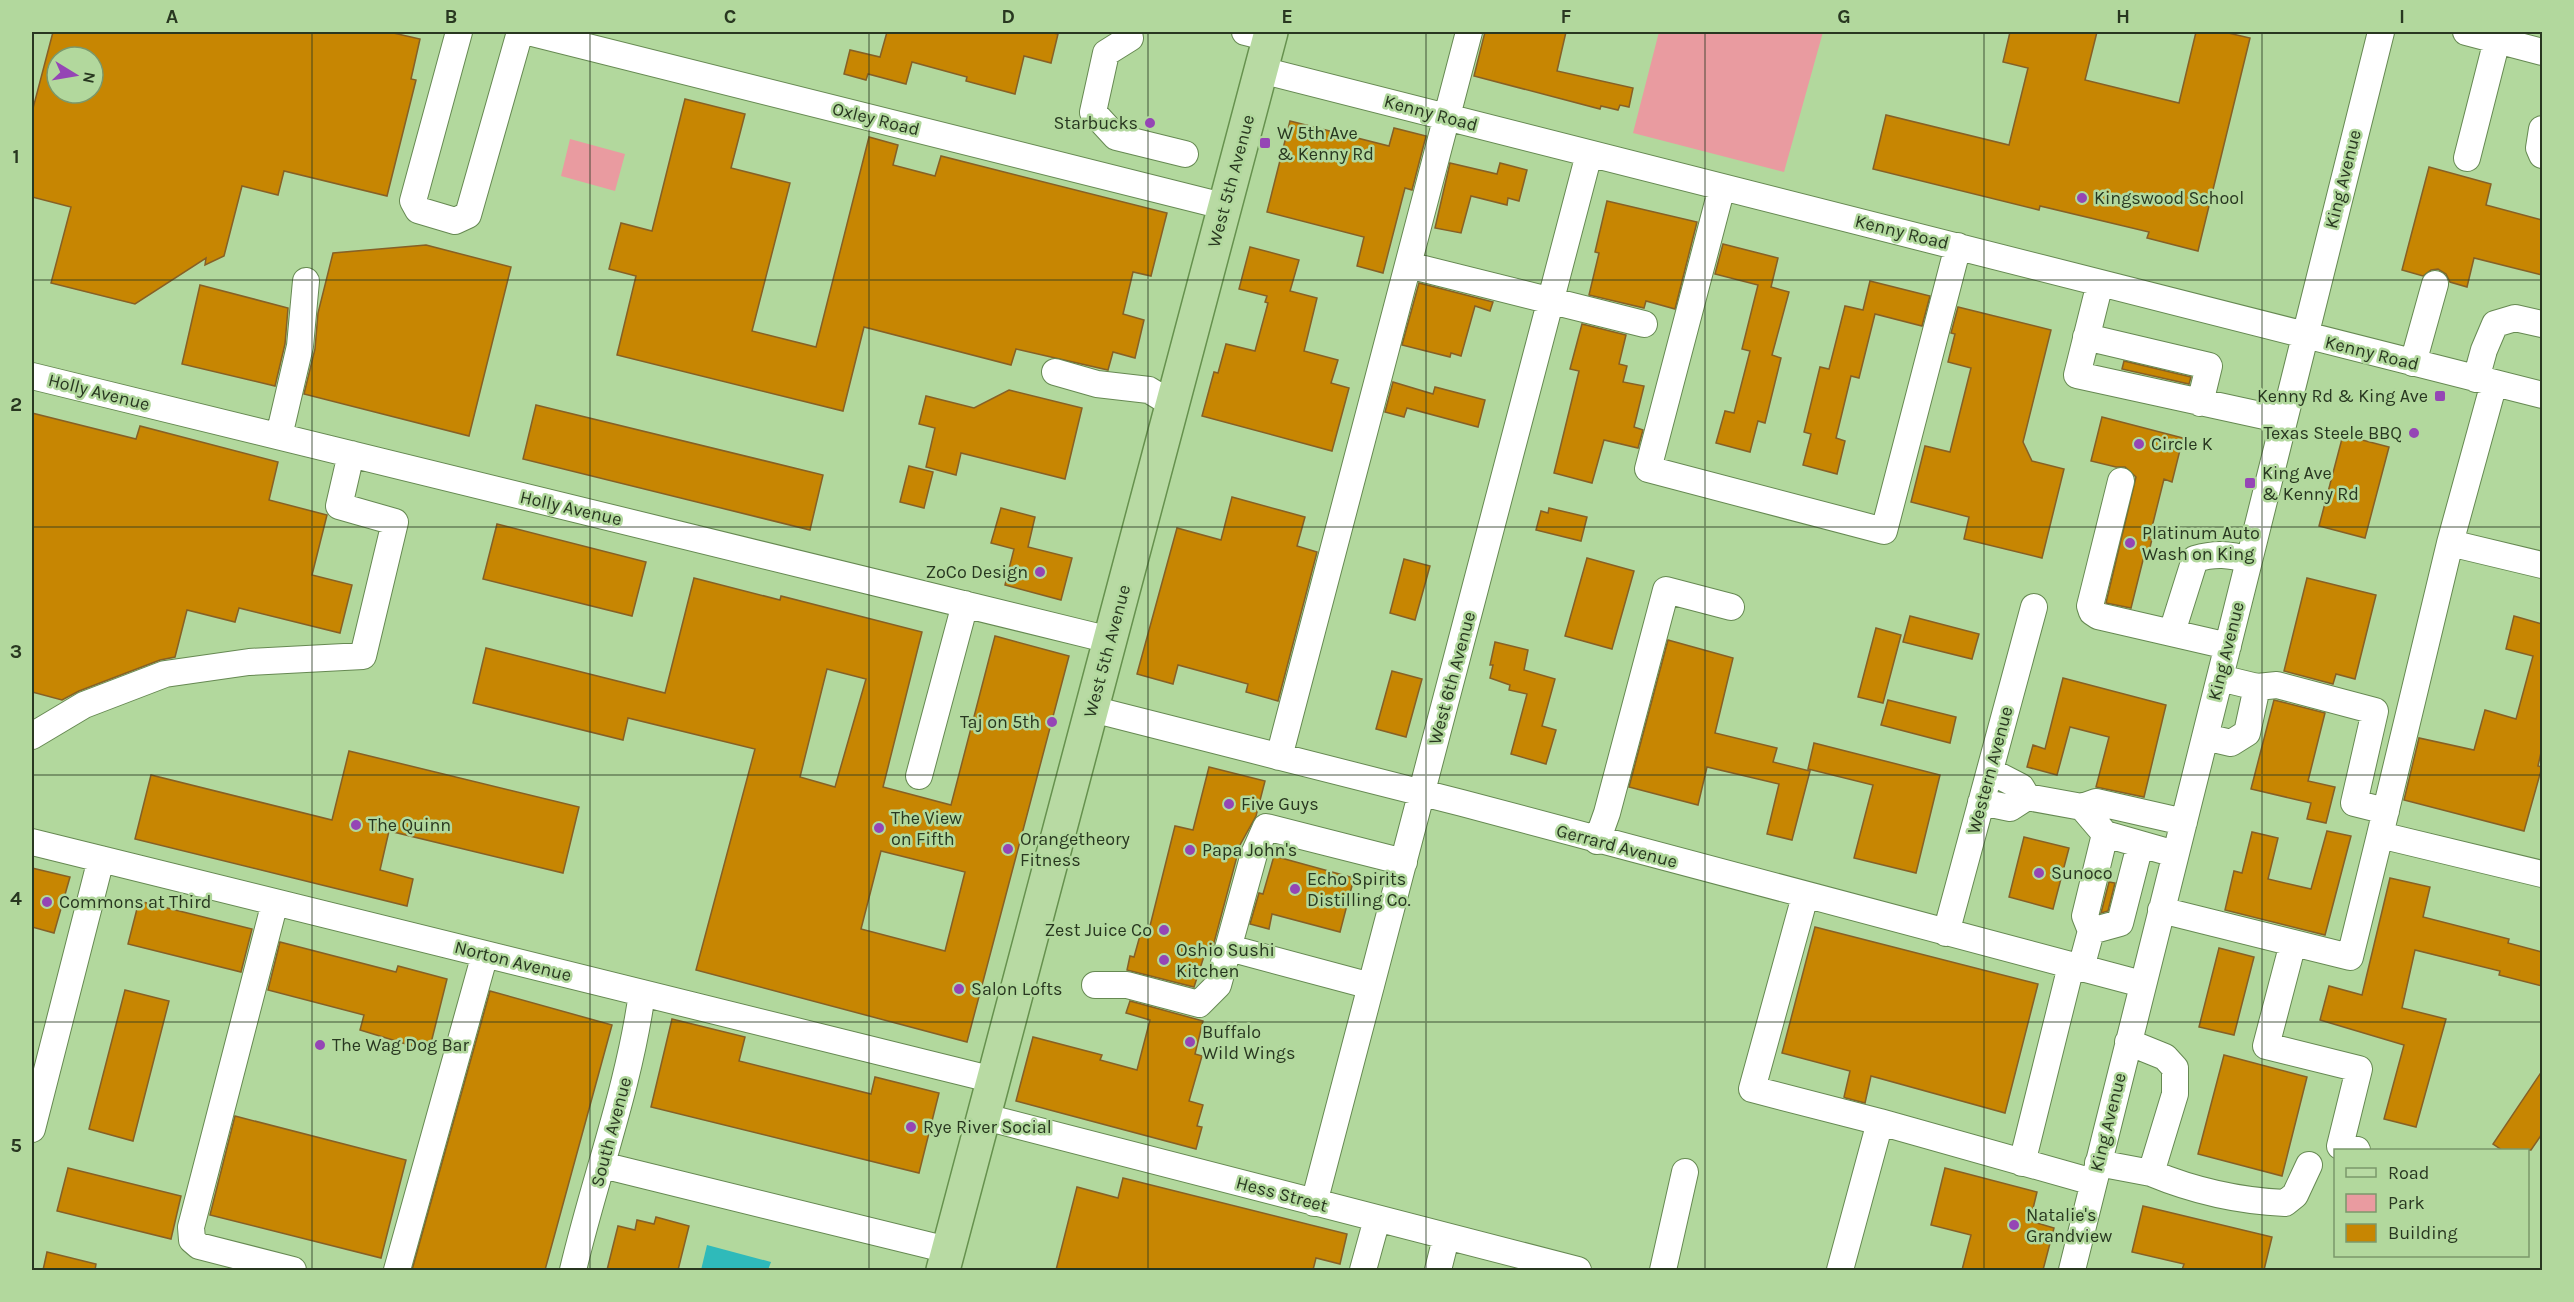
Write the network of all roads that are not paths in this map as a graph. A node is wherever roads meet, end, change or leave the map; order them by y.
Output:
1 (459, 32) edge
2 (520, 32) edge
3 (528, 32) edge
4 (1469, 32) edge
5 (2381, 32) edge
6 (2466, 32) edge
7 (1262, 34) edge
8 (1130, 38) dead end
9 (2497, 40) junction
10 (2542, 52) edge
11 (1261, 70) junction
12 (1447, 117) junction
13 (2542, 129) edge
14 (1185, 154) dead end
15 (1589, 154) junction
16 (2542, 155) edge
17 (2467, 158) dead end
18 (1722, 187) junction
19 (1223, 206) junction
20 (1958, 246) junction
21 (1408, 265) junction
22 (306, 281) dead end
23 (2100, 283) junction
24 (2435, 284) dead end
25 (1550, 301) junction
26 (1644, 324) dead end
27 (2542, 324) edge
28 (2304, 336) junction
29 (2086, 337) junction
30 (2413, 363) junction
31 (1055, 372) dead end
32 (32, 376) edge
33 (2485, 381) junction
34 (2542, 395) edge
35 (2200, 403) junction
36 (1172, 404) junction
37 (2283, 420) junction
38 (279, 436) junction
39 (351, 454) junction
40 (2121, 481) dead end
41 (2450, 543) junction
42 (2249, 560) junction
43 (2542, 565) edge
44 (965, 604) junction
45 (2034, 607) dead end
46 (1731, 608) dead end
47 (2172, 632) junction
48 (1110, 640) junction
49 (2228, 646) junction
50 (2220, 678) junction
51 (2258, 687) junction
52 (1092, 709) junction
53 (32, 736) edge
54 (2205, 737) junction
55 (1279, 757) junction
56 (1990, 771) junction
57 (919, 776) dead end
58 (1422, 793) junction
59 (2027, 798) junction
60 (1981, 802) junction
61 (2082, 807) junction
62 (2184, 822) junction
63 (2383, 823) junction
64 (2105, 834) junction
65 (1597, 841) junction
66 (32, 842) edge
67 (2139, 845) junction
68 (2175, 854) junction
69 (101, 859) junction
70 (1404, 862) junction
71 (2542, 874) edge
72 (1805, 896) junction
73 (275, 902) junction
74 (2161, 910) junction
75 (2091, 931) junction
76 (1946, 933) junction
77 (2293, 943) junction
78 (1229, 948) junction
79 (485, 954) junction
80 (2076, 967) junction
81 (2142, 984) junction
82 (1095, 985) dead end
83 (1371, 986) junction
84 (642, 993) junction
85 (2128, 1042) junction
86 (994, 1080) junction
87 (985, 1117) junction
88 (1880, 1122) junction
89 (32, 1130) edge
90 (2353, 1149) edge
91 (2022, 1163) junction
92 (602, 1165) junction
93 (2309, 1165) dead end
94 (1685, 1172) dead end
95 (2095, 1172) junction
96 (2151, 1173) junction
97 (1314, 1203) junction
98 (1377, 1219) junction
99 (1446, 1238) junction
100 (946, 1260) edge
101 (1370, 1269) edge
102 (2078, 1269) edge
103 (293, 1270) edge
104 (397, 1270) edge
105 (573, 1270) edge
106 (1438, 1270) edge
107 (1571, 1270) edge
108 (1663, 1270) edge
109 (1840, 1270) edge

1 - 2 street
3 - 19 street, Oxley Road
4 - 12 street
5 - 28 street, King Avenue
6 - 9 street
7 - 11 main road, West 5th Avenue
8 - 14 street
9 - 10 street
9 - 17 street
11 - 12 street, Kenny Road
11 - 19 main road, West 5th Avenue
12 - 15 street, Kenny Road
12 - 21 street
13 - 16 street
15 - 18 street, Kenny Road
15 - 25 street, West 6th Avenue
18 - 20 street, Kenny Road
18 - 20 street
19 - 36 main road, West 5th Avenue
20 - 23 street, Kenny Road
21 - 25 street
21 - 55 street
22 - 38 street
23 - 28 street, Kenny Road
23 - 29 street
24 - 30 street
25 - 26 street
25 - 58 street, West 6th Avenue
27 - 33 street
28 - 30 street, Kenny Road
28 - 37 street, King Avenue
29 - 35 street
29 - 35 street
30 - 33 street, Kenny Road
31 - 36 street
32 - 38 street, Holly Avenue
33 - 34 street, Kenny Road
33 - 41 street
35 - 37 street
36 - 48 main road, West 5th Avenue
37 - 42 street, King Avenue
38 - 39 street, Holly Avenue
39 - 44 street, Holly Avenue
39 - 53 street
40 - 47 street
41 - 43 street
41 - 63 street
42 - 47 street
42 - 49 street, King Avenue
44 - 48 street, Holly Avenue
44 - 57 street
45 - 56 street, Western Avenue
46 - 65 street
47 - 49 street
48 - 52 main road, West 5th Avenue
49 - 50 street, King Avenue
50 - 51 street
50 - 54 street, King Avenue
51 - 54 street
51 - 63 street
52 - 55 street, Gerrard Avenue
52 - 86 main road, West 5th Avenue
54 - 62 street, King Avenue
55 - 58 street, Gerrard Avenue
56 - 59 street
56 - 60 street, Western Avenue
58 - 65 street, Gerrard Avenue
58 - 70 street, West 6th Avenue
59 - 60 street
59 - 61 street
60 - 76 street, Western Avenue
61 - 62 street
61 - 64 street
62 - 68 street, King Avenue
63 - 71 street
63 - 77 street
64 - 67 street
64 - 75 street
65 - 72 street, Gerrard Avenue
66 - 69 street, Norton Avenue
67 - 68 street
67 - 75 street
68 - 74 street, King Avenue
69 - 73 street, Norton Avenue
69 - 89 street
70 - 78 street
70 - 83 street, West 6th Avenue
72 - 76 street, Gerrard Avenue
72 - 88 street
73 - 79 street, Norton Avenue
73 - 103 street
74 - 77 street
74 - 81 street, King Avenue
75 - 80 street
76 - 80 street, Gerrard Avenue
77 - 90 street
78 - 82 street
78 - 83 street
79 - 84 street, Norton Avenue
79 - 104 street
80 - 81 street, Gerrard Avenue
80 - 91 street
81 - 85 street, King Avenue
83 - 97 street, West 6th Avenue
84 - 86 street, Norton Avenue
84 - 92 street, South Avenue
85 - 95 street, King Avenue
85 - 96 street
86 - 87 main road, West 5th Avenue
87 - 97 street, Hess Street
87 - 100 main road, West 5th Avenue
88 - 91 street
88 - 109 street
91 - 95 street
92 - 100 street
92 - 105 street, South Avenue
93 - 96 street
94 - 108 street
95 - 96 street
95 - 102 street, King Avenue
97 - 98 street, Hess Street
98 - 99 street, Hess Street
98 - 101 street
99 - 106 street
99 - 107 street, Hess Street

